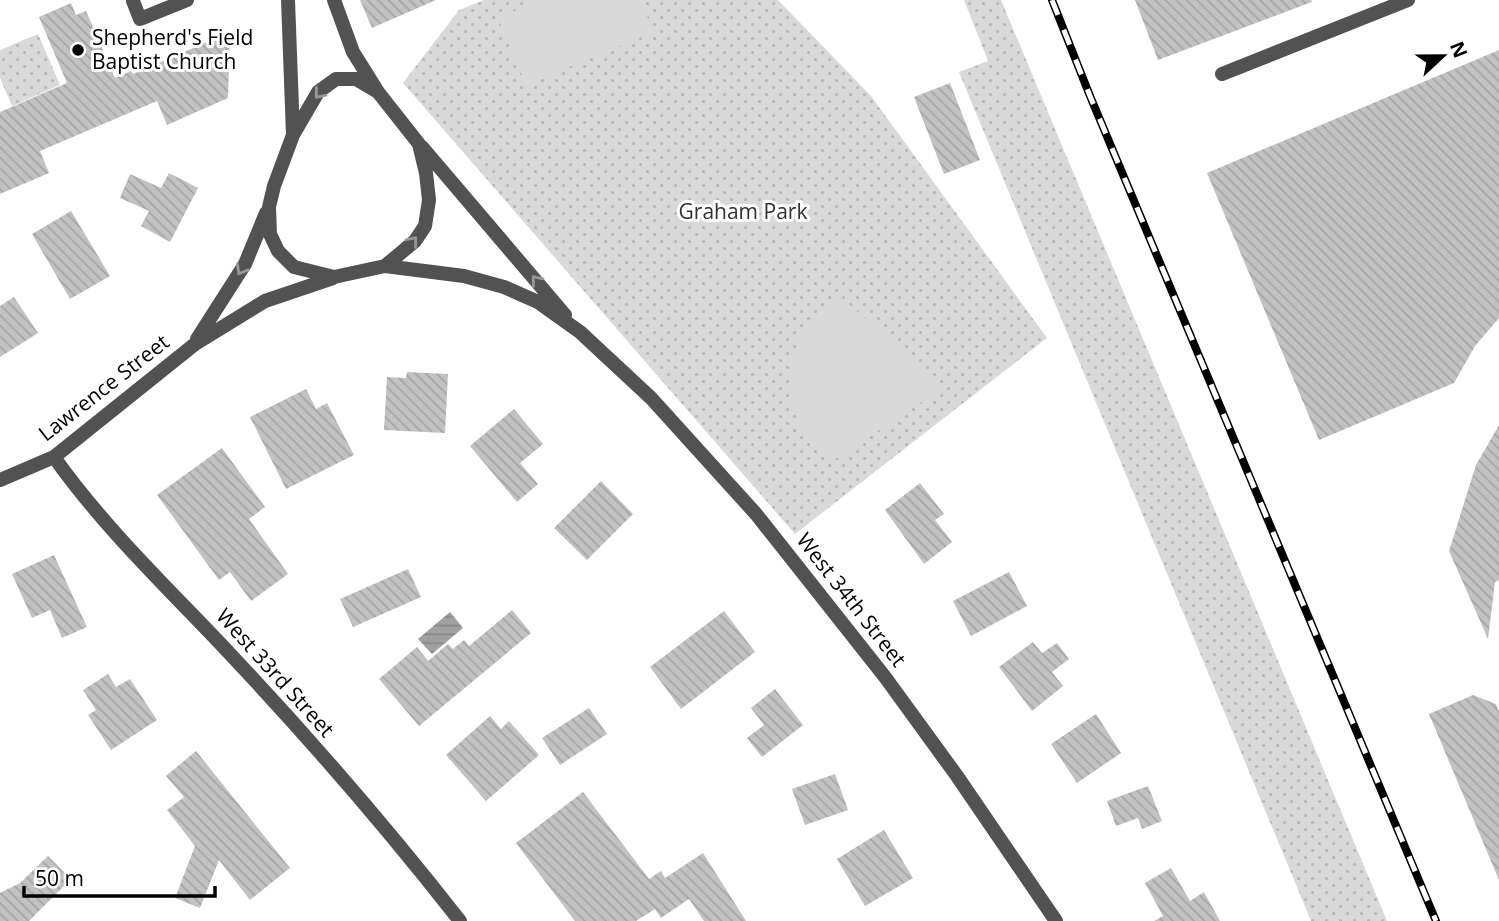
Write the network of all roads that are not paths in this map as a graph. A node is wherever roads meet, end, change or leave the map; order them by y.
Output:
1 (134, 0) edge
2 (187, 0) edge
3 (288, 0) edge
4 (334, 0) edge
5 (1408, 0) edge
6 (1222, 74) dead end
7 (378, 92) junction
8 (293, 135) junction
9 (419, 144) junction
10 (269, 207) junction
11 (386, 266) junction
12 (334, 277) junction
13 (579, 332) junction
14 (195, 344) junction
15 (54, 457) junction
16 (0, 480) edge
17 (460, 921) edge
18 (1056, 921) edge

1 - 2 street
3 - 8 street
4 - 7 street
5 - 6 street
7 -> 8 street
7 - 9 street
8 - 10 street
11 -> 9 street
13 -> 9 street, West 34th Street
10 - 12 street
10 -> 14 street, Lawrence Street
11 - 12 street
11 - 13 street, West 34th Street
12 - 14 street, Lawrence Street
13 - 18 street, West 34th Street
14 - 15 street, Lawrence Street
15 - 16 street, Lawrence Street
15 - 17 street, West 33rd Street

